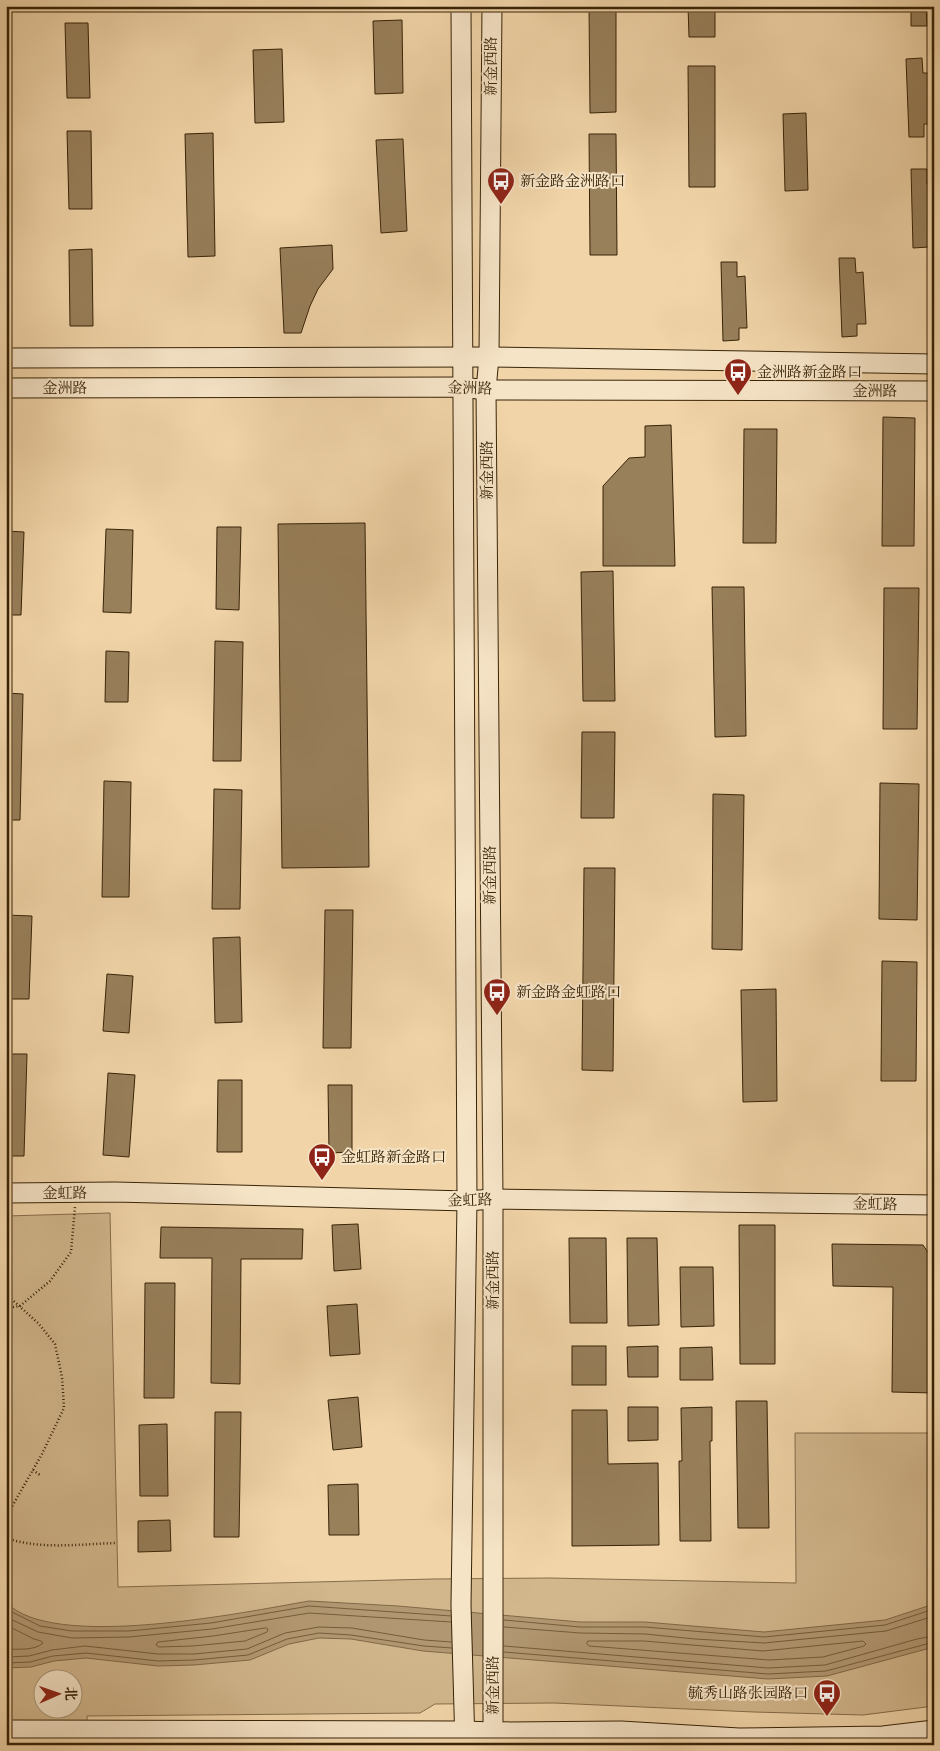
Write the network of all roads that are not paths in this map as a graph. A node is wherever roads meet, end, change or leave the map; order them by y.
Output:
1 (461, 6) edge
2 (492, 6) edge
3 (489, 357) junction
4 (6, 358) edge
5 (462, 358) junction
6 (934, 364) edge
7 (462, 387) junction
8 (6, 388) edge
9 (486, 390) junction
10 (934, 391) edge
11 (6, 1193) edge
12 (493, 1199) junction
13 (467, 1201) junction
14 (934, 1205) edge
15 (6, 1730) edge
16 (934, 1730) edge
17 (465, 1738) edge
18 (493, 1739) edge

1 - 5 main road, 新金西路
2 - 3 main road, 新金西路
3 - 5 main road, 金洲路
3 - 6 main road, 金洲路
3 - 9 main road, 新金西路
4 - 5 main road, 金洲路
5 - 7 main road, 新金西路
7 - 8 main road, 金洲路
7 - 9 main road, 金洲路
7 - 13 main road, 新金西路
9 - 10 main road, 金洲路
9 - 12 main road, 新金西路
11 - 13 main road, 金虹路
12 - 13 main road, 金虹路
12 - 14 main road, 金虹路
12 - 18 main road, 新金西路
13 - 17 main road, 新金西路
15 - 17 main road
16 - 18 main road
17 - 18 main road

